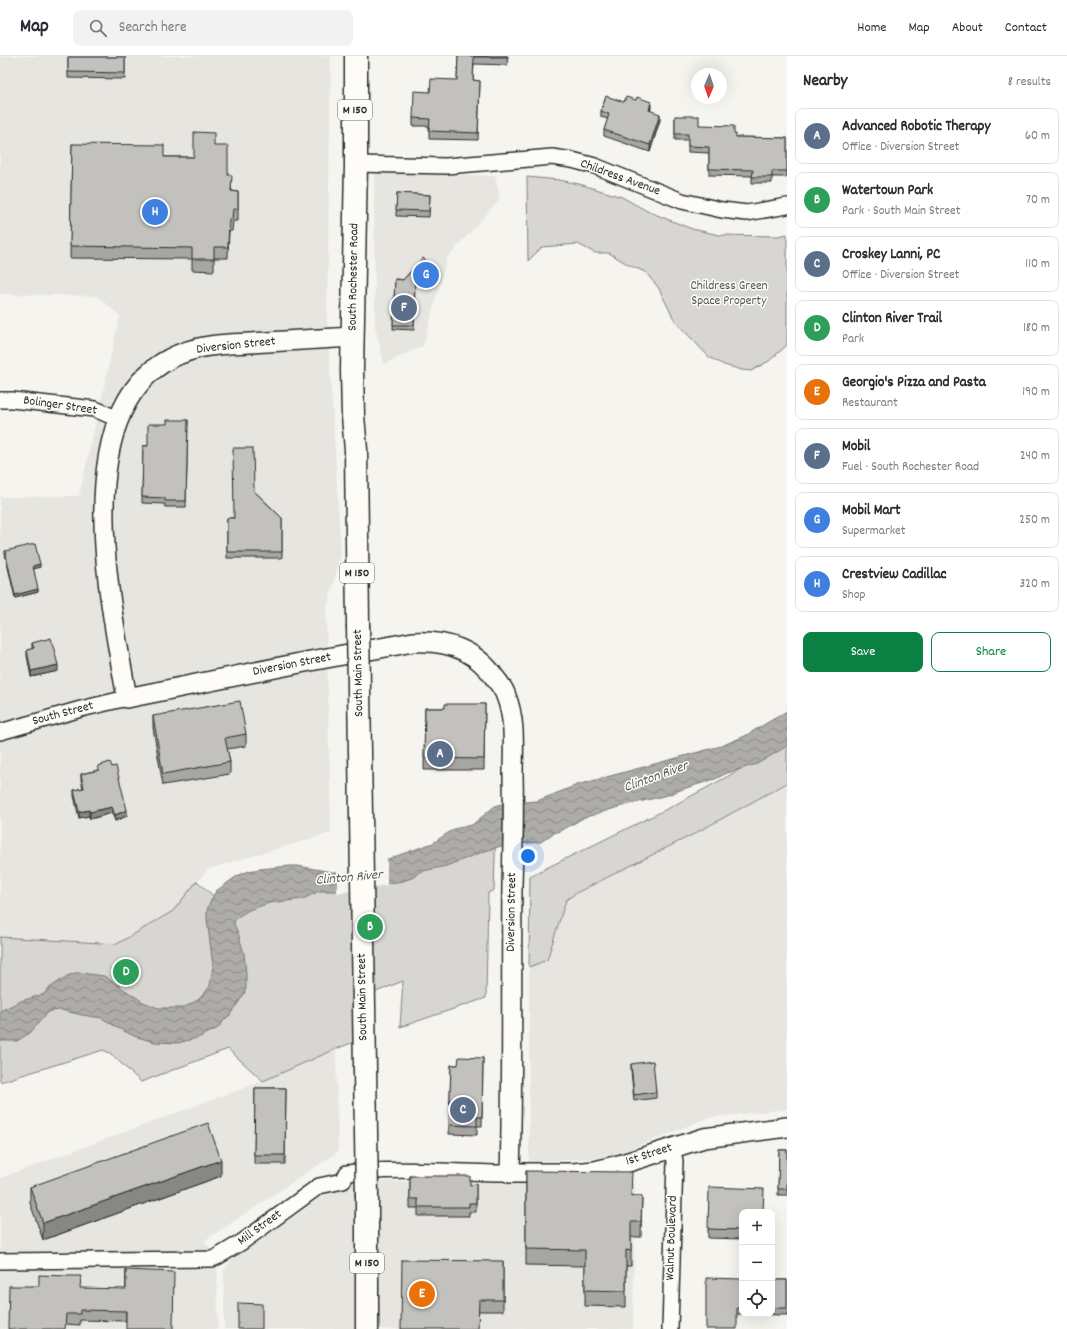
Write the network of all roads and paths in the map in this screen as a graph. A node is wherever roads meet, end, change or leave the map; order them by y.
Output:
1 (356, 56) edge
2 (356, 164) junction
3 (787, 206) edge
4 (353, 337) junction
5 (0, 400) edge
6 (118, 419) junction
7 (356, 498) joint
8 (127, 698) junction
9 (0, 732) edge
10 (787, 1127) edge
11 (672, 1148) junction
12 (510, 1173) junction
13 (0, 1261) edge
14 (367, 1329) edge
15 (670, 1329) edge

1 - 2 main road, South Rochester Road / M 150
2 - 3 street, Childress Avenue
2 - 4 main road, South Rochester Road / M 150
4 - 6 street, Diversion Street
4 - 7 main road, South Rochester Road / M 150
5 - 6 street, Bolinger Street
6 - 8 street, Diversion Street
7 - 14 main road, South Main Street / M 150, bridge
8 - 9 street, South Street
8 - 12 street, Diversion Street
10 - 11 street, 1st Street
11 - 12 street, 1st Street
11 - 15 street, Walnut Boulevard
12 - 13 street, Mill Street

